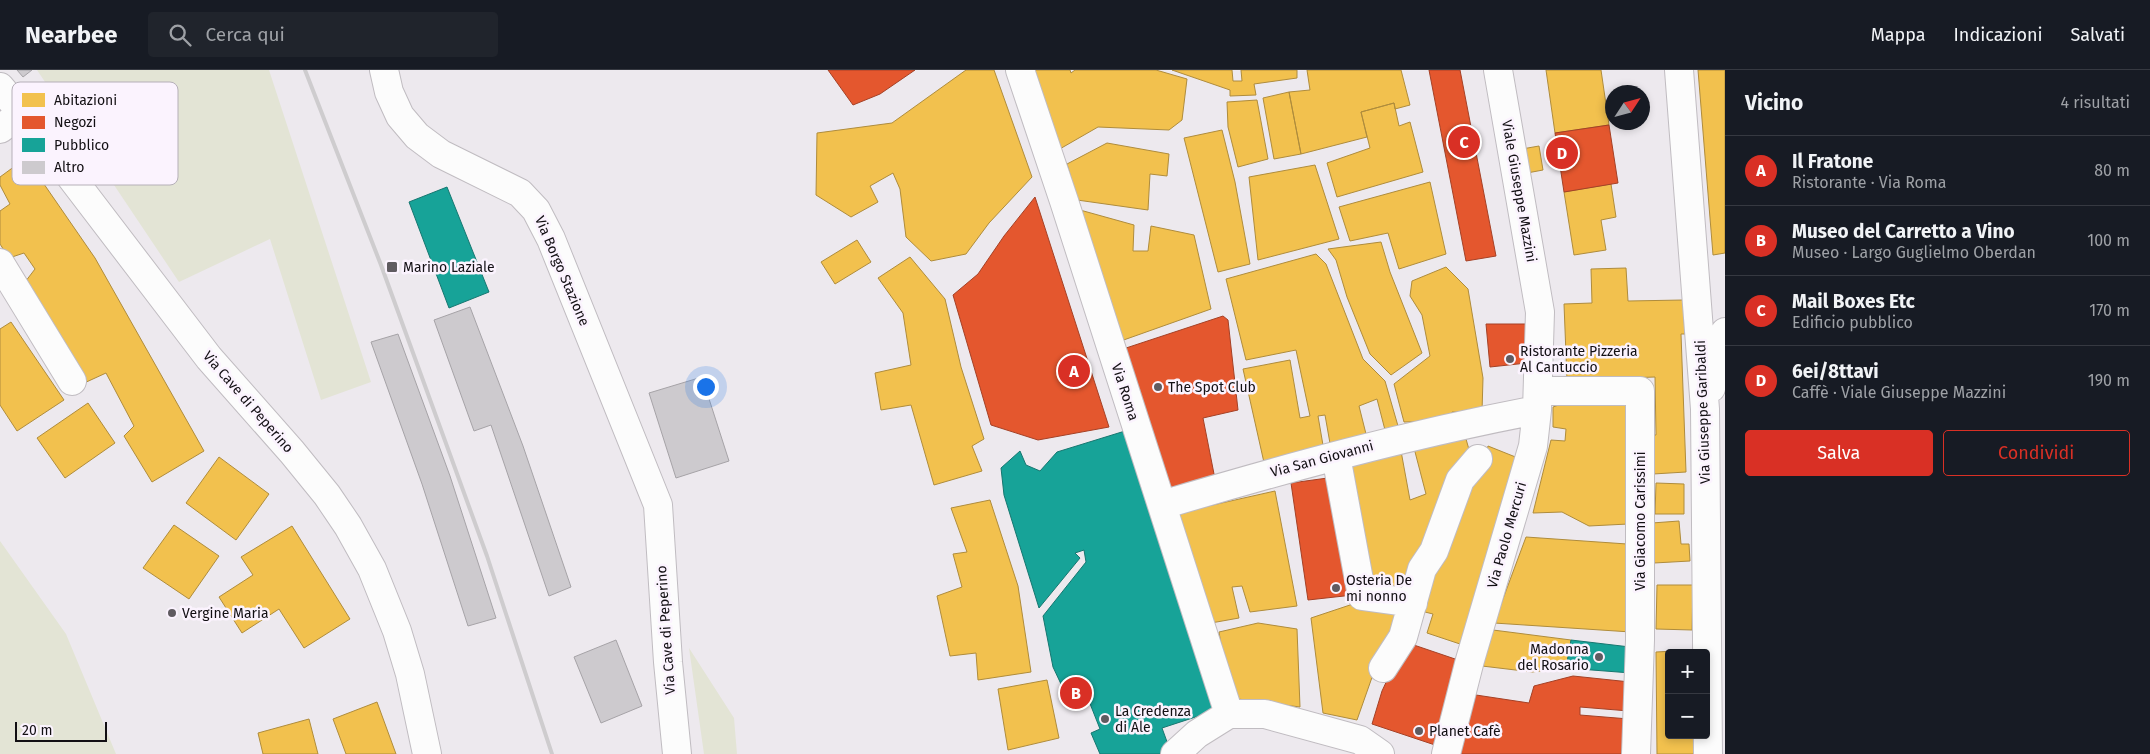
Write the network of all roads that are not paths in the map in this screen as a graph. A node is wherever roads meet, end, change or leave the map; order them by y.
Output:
1 (384, 70) edge
2 (1020, 70) edge
3 (1498, 70) edge
4 (1678, 70) edge
5 (0, 87) edge
6 (12, 101) edge
7 (12, 120) edge
8 (0, 129) edge
9 (77, 185) edge
10 (0, 263) edge
11 (1540, 312) joint
12 (1724, 340) edge
13 (72, 381) dead end
14 (1538, 400) junction
15 (1706, 408) junction
16 (1336, 456) junction
17 (1478, 459) dead end
18 (658, 505) joint
19 (1162, 505) junction
20 (1413, 603) junction
21 (1383, 668) dead end
22 (1229, 714) junction
23 (427, 754) edge
24 (677, 754) edge
25 (1175, 754) edge
26 (1380, 754) edge
27 (1446, 754) edge
28 (1636, 754) edge
29 (1708, 754) edge

1 - 18 street, Via Borgo Stazione
2 - 19 street, Via Roma
3 - 11 street, Viale Giuseppe Mazzini
4 - 15 street, Via Giuseppe Garibaldi
5 - 6 street, Via Cave di Peperino
7 - 8 street
9 - 23 street, Via Cave di Peperino
10 - 13 street
11 - 14 street, Via Paolo Mercuri
12 - 15 street
14 - 16 street, Via San Giovanni
14 - 27 street, Via Paolo Mercuri
14 - 28 street, Via Giacomo Carissimi
15 - 29 street, Via Giuseppe Garibaldi
16 - 19 street, Via San Giovanni
16 - 20 street
17 - 20 street
18 - 24 street, Via Cave di Peperino
19 - 22 street, Via Roma
20 - 21 street
22 - 25 street
22 - 26 street

